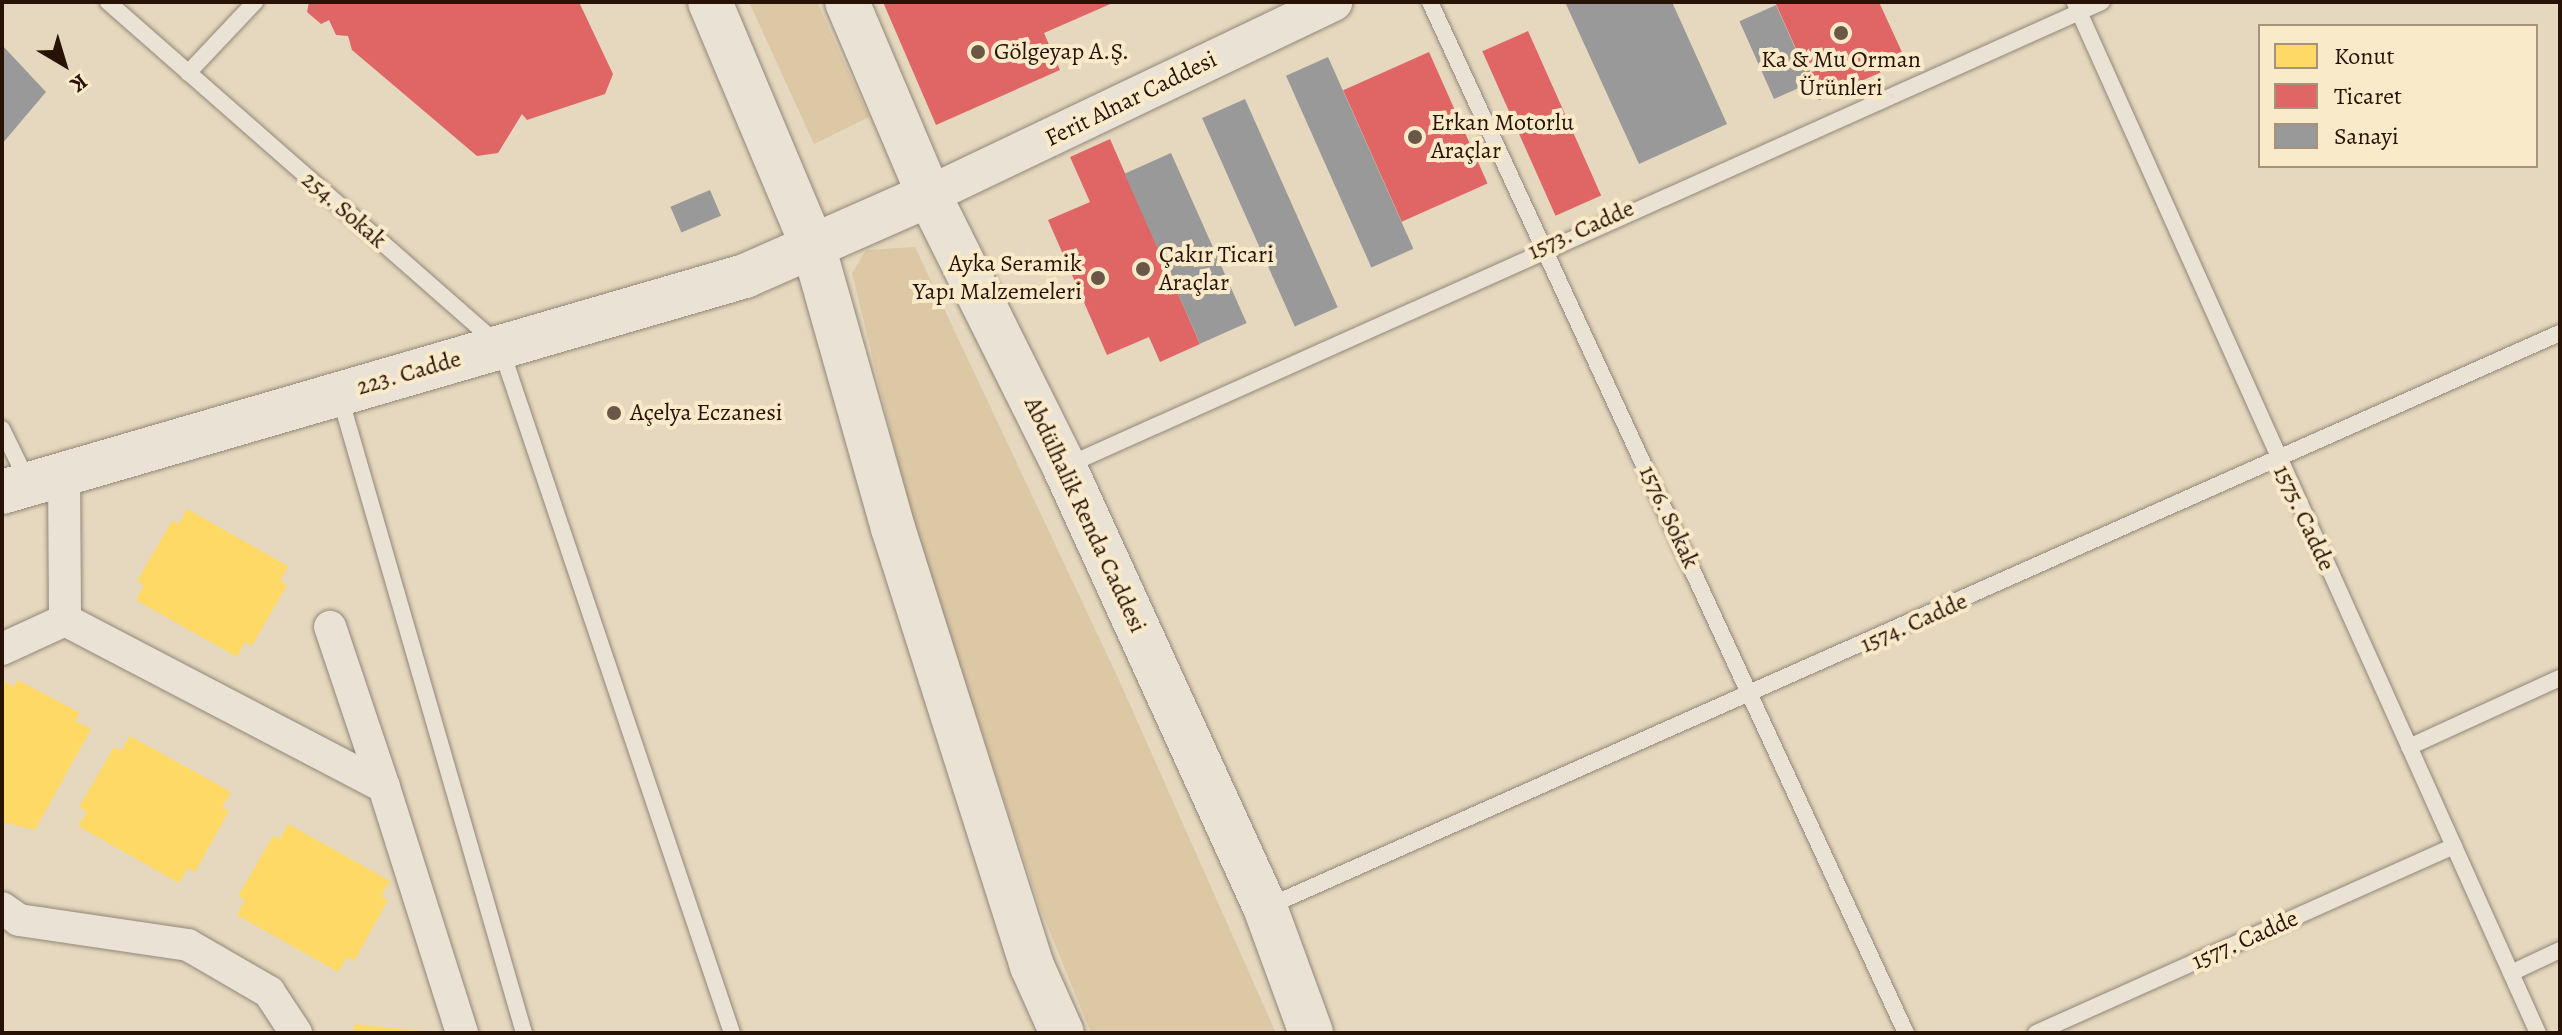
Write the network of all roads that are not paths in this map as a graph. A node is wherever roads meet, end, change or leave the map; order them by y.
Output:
1 (108, 2) edge
2 (255, 2) edge
3 (710, 2) edge
4 (847, 2) edge
5 (1333, 2) edge
6 (1430, 2) edge
7 (2102, 2) edge
8 (2076, 7) edge
9 (188, 73) junction
10 (929, 195) junction
11 (1542, 247) junction
12 (814, 249) junction
13 (2560, 333) edge
14 (500, 346) junction
15 (338, 393) junction
16 (2, 429) edge
17 (2277, 459) junction
18 (1064, 466) junction
19 (32, 483) edge
20 (65, 620) junction
21 (330, 627) dead end
22 (2, 649) edge
23 (2560, 678) edge
24 (1754, 695) junction
25 (2409, 747) junction
26 (384, 787) junction
27 (2454, 846) junction
28 (1265, 907) junction
29 (2, 908) edge
30 (2560, 950) edge
31 (2511, 973) junction
32 (296, 1033) edge
33 (462, 1033) edge
34 (524, 1033) edge
35 (732, 1033) edge
36 (1062, 1033) edge
37 (1311, 1033) edge
38 (1906, 1033) edge
39 (2036, 1033) edge
40 (2538, 1033) edge

1 - 9 lane, 254. Sokak
2 - 9 lane
3 - 12 main road
4 - 10 main road, Abdülhalik Renda Caddesi
5 - 10 street, Ferit Alnar Caddesi
6 - 11 lane, 1576. Sokak
7 - 8 lane, 1573. Cadde
8 - 11 lane, 1573. Cadde
8 - 17 lane, 1575. Cadde
9 - 14 lane, 254. Sokak
10 - 12 main road, 223. Cadde
10 - 18 main road, Abdülhalik Renda Caddesi
11 - 18 lane, 1573. Cadde
11 - 24 lane, 1576. Sokak
12 - 14 main road, 223. Cadde
12 - 36 main road
13 - 17 lane, 1574. Cadde
14 - 15 main road, 223. Cadde
14 - 35 lane
15 - 19 main road, 223. Cadde
15 - 34 lane
16 - 19 lane
17 - 24 lane, 1574. Cadde
17 - 25 lane, 1575. Cadde
18 - 28 main road, Abdülhalik Renda Caddesi
19 - 20 street
20 - 22 street
20 - 26 street
21 - 26 street
23 - 25 lane
24 - 28 lane, 1574. Cadde
24 - 38 lane, 1576. Sokak
25 - 27 lane, 1575. Cadde
26 - 33 street
27 - 31 lane, 1575. Cadde
27 - 39 lane, 1577. Cadde
28 - 37 main road, Abdülhalik Renda Caddesi
29 - 32 street
30 - 31 lane
31 - 40 lane, 1575. Cadde

